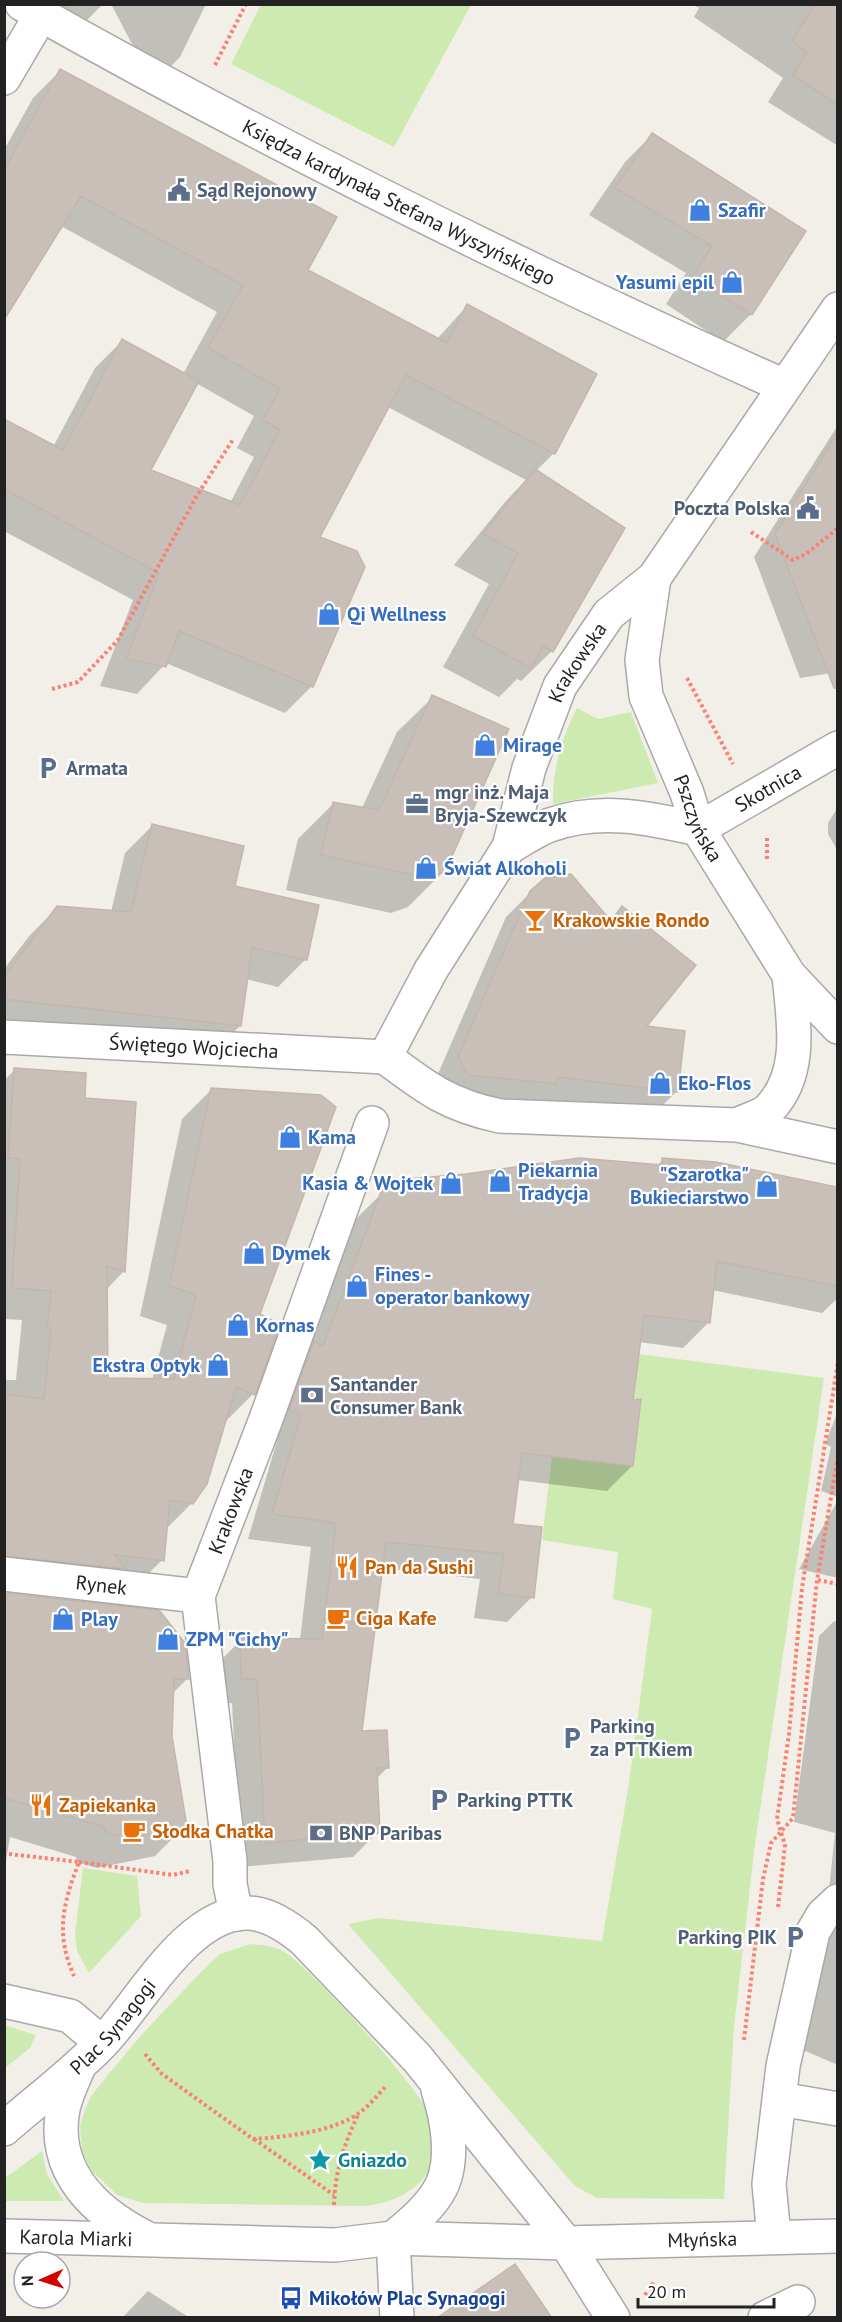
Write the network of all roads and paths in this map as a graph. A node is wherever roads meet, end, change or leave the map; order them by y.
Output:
1 (246, 4) edge
2 (32, 10) edge
3 (213, 69) dead end
4 (4, 78) edge
5 (837, 309) edge
6 (784, 386) junction
7 (234, 438) dead end
8 (837, 528) edge
9 (751, 532) dead end
10 (654, 578) junction
11 (52, 689) dead end
12 (837, 748) edge
13 (698, 829) junction
14 (509, 848) junction
15 (789, 975) junction
16 (837, 1028) edge
17 (4, 1037) edge
18 (385, 1057) junction
19 (372, 1123) dead end
20 (737, 1125) junction
21 (837, 1147) edge
22 (837, 1362) edge
23 (837, 1456) edge
24 (4, 1574) edge
25 (817, 1580) junction
26 (837, 1584) edge
27 (198, 1596) junction
28 (781, 1832) junction
29 (9, 1854) dead end
30 (230, 1861) junction
31 (78, 1863) junction
32 (837, 1901) edge
33 (236, 1914) junction
34 (777, 1918) dead end
35 (78, 1984) dead end
36 (4, 2001) edge
37 (744, 2045) dead end
38 (142, 2051) dead end
39 (91, 2053) junction
40 (392, 2081) dead end
41 (435, 2083) junction
42 (780, 2099) junction
43 (837, 2109) edge
44 (358, 2114) junction
45 (4, 2129) edge
46 (254, 2139) junction
47 (334, 2195) junction
48 (334, 2205) dead end
49 (4, 2236) edge
50 (837, 2236) edge
51 (774, 2237) junction
52 (393, 2238) junction
53 (147, 2239) junction
54 (654, 2241) junction
55 (566, 2243) junction
56 (641, 2300) dead end
57 (798, 2302) dead end
58 (397, 2318) edge
59 (613, 2318) edge
60 (765, 2318) edge

1 - 3 path
2 - 4 street
2 - 6 street, Księdza kardynała Stefana Wyszyńskiego
5 - 6 street, Krakowska
6 - 10 street, Krakowska
7 - 11 path
8 - 9 path
10 - 13 street, Pszczyńska
10 - 14 street, Krakowska
12 - 13 street, Skotnica
13 - 14 street
13 - 15 street, Pszczyńska
14 - 18 street, Krakowska
15 - 16 street, Pszczyńska
15 - 20 street
17 - 18 street, Świętego Wojciecha
18 - 20 street
19 - 27 street, Krakowska
20 - 21 street
22 - 28 path
23 - 25 path
24 - 27 street, Rynek
25 - 26 path
25 - 28 path
27 - 30 street, Krakowska
28 - 34 path
28 - 37 path
29 - 31 path
30 - 31 path
30 - 33 street, Krakowska
31 - 35 path
32 - 42 street
33 - 39 street, Plac Synagogi
33 - 41 street
36 - 39 street
38 - 46 path
39 - 45 street
39 - 53 street, Plac Synagogi
40 - 44 path
41 - 52 street
41 - 55 street
42 - 43 street
42 - 51 street
44 - 46 path
44 - 47 path
46 - 47 path
47 - 48 path
49 - 53 street, Karola Miarki
50 - 51 street, Młyńska
51 - 54 street, Młyńska
52 - 53 street, Plac Synagogi
52 - 55 street, Plac Synagogi
52 - 58 street
54 - 55 street, Młyńska
54 - 56 path
55 - 59 street
57 - 60 street

